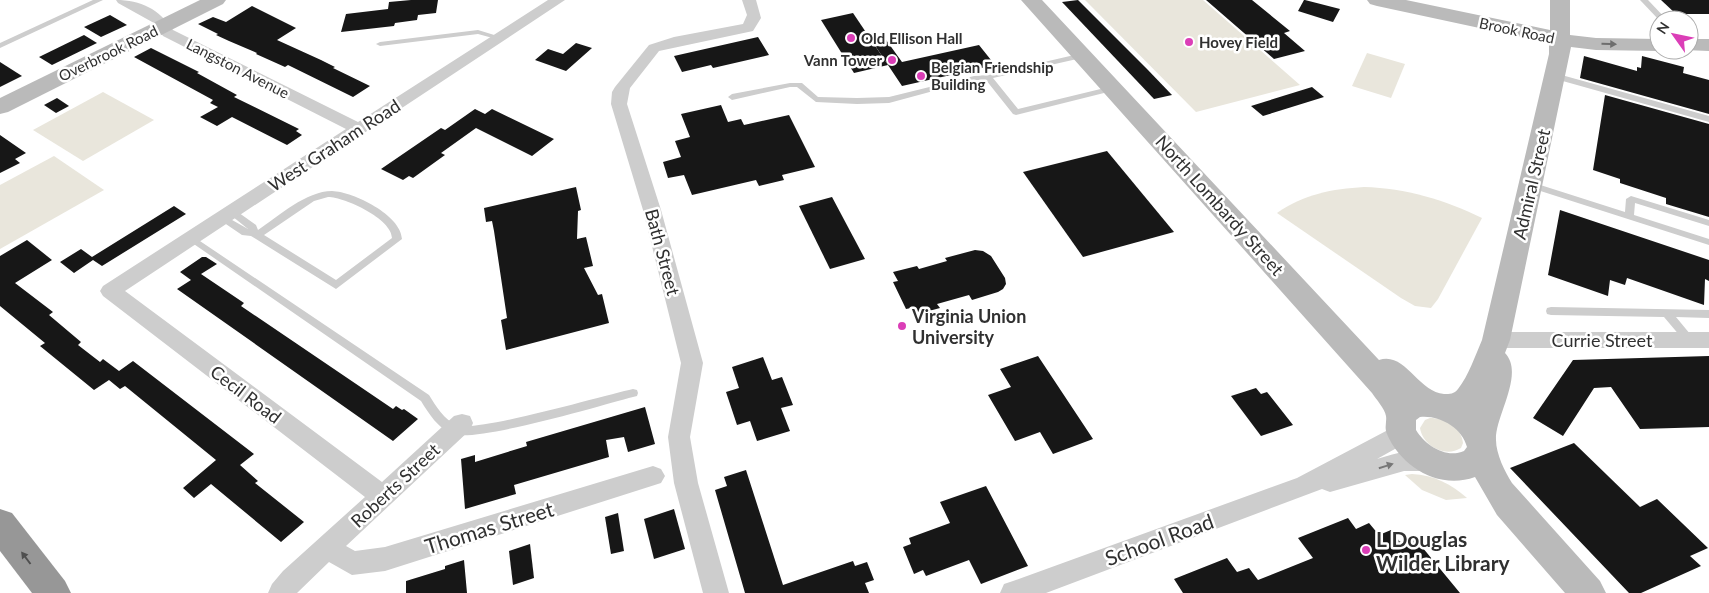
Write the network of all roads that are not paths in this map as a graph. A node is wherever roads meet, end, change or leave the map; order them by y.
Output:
1 (99, 0) edge
2 (123, 0) edge
3 (216, 0) edge
4 (558, 0) edge
5 (749, 0) edge
6 (1031, 0) edge
7 (1047, 0) edge
8 (1378, 0) edge
9 (1426, 0) edge
10 (1560, 0) edge
11 (1644, 0) edge
12 (1654, 10) edge
13 (163, 26) junction
14 (1649, 30) edge
15 (1560, 33) junction
16 (500, 38) junction
17 (380, 44) dead end
18 (1649, 45) edge
19 (0, 46) edge
20 (1083, 56) junction
21 (1555, 76) junction
22 (988, 77) junction
23 (1113, 88) junction
24 (732, 97) dead end
25 (0, 107) edge
26 (1709, 119) edge
27 (360, 129) junction
28 (1531, 185) junction
29 (227, 215) junction
30 (1629, 216) junction
31 (1709, 223) edge
32 (255, 233) junction
33 (191, 238) junction
34 (1709, 242) edge
35 (110, 291) joint
36 (1551, 311) dead end
37 (1666, 314) junction
38 (1709, 314) edge
39 (1496, 340) junction
40 (1699, 340) edge
41 (633, 393) dead end
42 (1417, 412) junction
43 (458, 427) junction
44 (1481, 445) junction
45 (1437, 464) junction
46 (653, 476) dead end
47 (1306, 486) junction
48 (382, 496) junction
49 (1509, 505) junction
50 (0, 524) edge
51 (327, 547) junction
52 (53, 593) edge
53 (281, 593) edge
54 (716, 593) edge
55 (1013, 593) edge
56 (1588, 593) edge

1 - 19 lane
2 - 13 street, Langston Avenue
3 - 13 main road, Overbrook Road
4 - 16 street, West Graham Road
5 - 54 street, Bath Street
6 - 20 main road, North Lombardy Street
7 - 42 main road, North Lombardy Street
8 - 15 main road, Brook Road
9 - 15 main road, Brook Road
10 - 15 main road, Admiral Street
11 - 12 lane
13 - 25 main road, Overbrook Road
13 - 27 street, Langston Avenue
14 - 15 main road, Brook Road
15 -> 18 main road, Brook Road
15 - 21 main road, Admiral Street
16 - 17 lane
16 - 27 street, West Graham Road
20 - 22 lane
20 - 23 main road, North Lombardy Street
21 - 26 lane
21 - 28 main road, Admiral Street
22 - 23 lane
22 - 24 lane
23 - 42 main road, North Lombardy Street
27 - 29 street, West Graham Road
28 - 30 lane
28 - 39 main road, Admiral Street
29 - 32 lane
29 - 33 street, West Graham Road
30 - 31 lane
30 - 34 lane
32 - 32 lane
33 - 35 street, West Graham Road
33 - 43 lane
35 - 48 street, Cecil Road
36 - 37 lane
37 - 38 lane
37 - 40 lane
39 - 40 street, Currie Street
39 - 42 main road, Admiral Street
39 - 44 main road, Admiral Street
41 - 43 lane
42 - 44 main road
42 - 45 main road
42 - 47 street, School Road
43 - 48 street, Roberts Street
44 - 45 main road
44 - 49 main road
47 -> 45 street, School Road
45 - 49 main road
46 - 51 street, Thomas Street
47 - 55 street, School Road
48 - 51 street, Roberts Street
49 - 56 main road
52 -> 50 highway
51 - 53 street, Roberts Street

